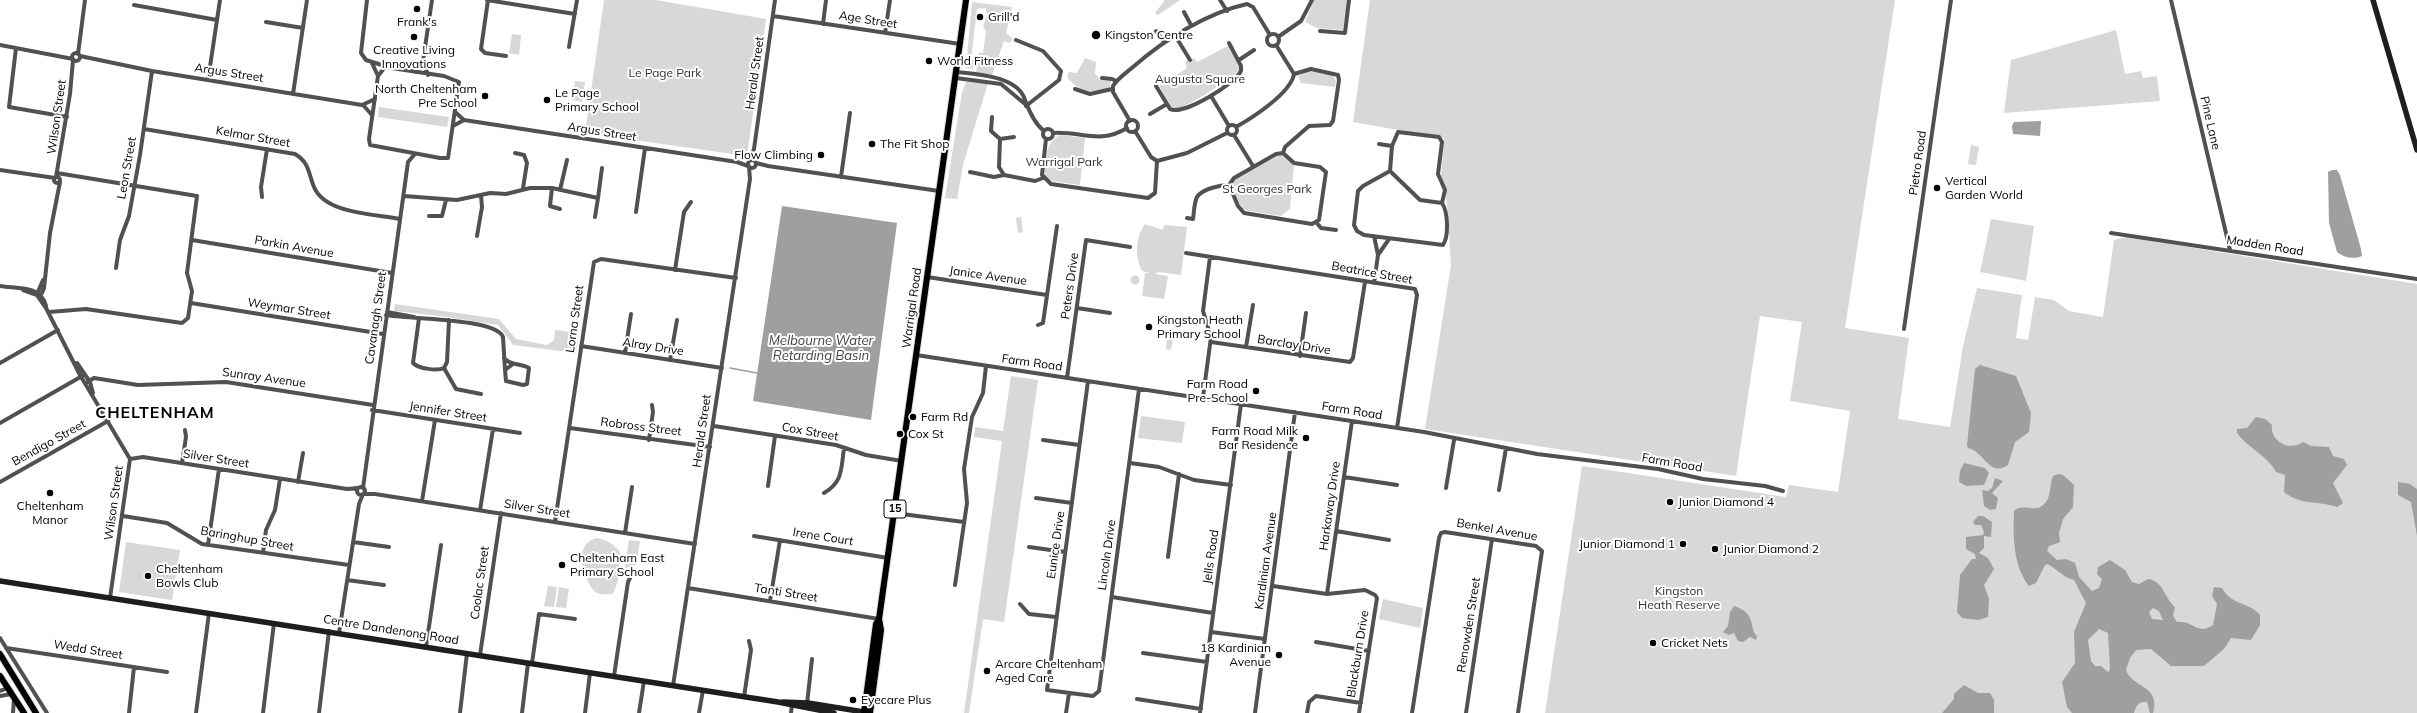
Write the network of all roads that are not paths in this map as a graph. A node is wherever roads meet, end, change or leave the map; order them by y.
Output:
1 (85, 0) edge
2 (220, 0) edge
3 (307, 0) edge
4 (367, 0) edge
5 (432, 0) edge
6 (488, 0) edge
7 (577, 0) edge
8 (775, 0) edge
9 (826, 0) edge
10 (890, 0) edge
11 (966, 0) edge
12 (1220, 0) edge
13 (1312, 0) edge
14 (1349, 0) edge
15 (1951, 0) edge
16 (2171, 0) edge
17 (2373, 0) edge
18 (134, 5) dead end
19 (1227, 11) junction
20 (1184, 12) dead end
21 (575, 14) junction
22 (773, 16) junction
23 (217, 20) junction
24 (266, 22) dead end
25 (823, 24) junction
26 (1191, 25) junction
27 (303, 28) junction
28 (1156, 31) dead end
29 (1320, 31) dead end
30 (885, 33) junction
31 (1270, 35) junction
32 (1176, 37) junction
33 (1278, 37) junction
34 (1016, 40) dead end
35 (1164, 42) junction
36 (1229, 43) dead end
37 (960, 44) junction
38 (1276, 44) junction
39 (0, 45) edge
40 (569, 47) dead end
41 (16, 48) junction
42 (1254, 50) dead end
43 (506, 56) dead end
44 (76, 57) junction
45 (423, 60) junction
46 (1190, 60) dead end
47 (1239, 60) junction
48 (372, 63) junction
49 (389, 67) junction
50 (152, 71) junction
51 (415, 72) junction
52 (1294, 74) junction
53 (428, 75) junction
54 (956, 75) junction
55 (378, 76) junction
56 (1102, 78) dead end
57 (208, 80) junction
58 (1116, 82) junction
59 (1156, 86) dead end
60 (1075, 89) dead end
61 (1112, 89) junction
62 (293, 94) junction
63 (1211, 96) junction
64 (375, 99) junction
65 (1167, 104) junction
66 (362, 105) junction
67 (1026, 105) junction
68 (455, 112) junction
69 (850, 113) dead end
70 (1150, 114) dead end
71 (372, 115) junction
72 (67, 117) junction
73 (992, 117) dead end
74 (464, 120) junction
75 (1130, 121) junction
76 (453, 126) junction
77 (1229, 126) junction
78 (1236, 127) junction
79 (1127, 128) junction
80 (144, 129) junction
81 (1044, 131) junction
82 (1135, 131) junction
83 (1053, 133) junction
84 (1227, 133) junction
85 (1234, 135) junction
86 (1014, 137) dead end
87 (1000, 139) junction
88 (1046, 139) junction
89 (1379, 144) dead end
90 (1392, 146) junction
91 (645, 148) junction
92 (267, 149) junction
93 (2417, 150) edge
94 (403, 152) junction
95 (515, 153) dead end
96 (1283, 153) junction
97 (415, 154) junction
98 (567, 160) dead end
99 (1156, 161) junction
100 (408, 162) junction
101 (752, 164) junction
102 (1253, 166) junction
103 (602, 168) dead end
104 (0, 171) edge
105 (1390, 171) junction
106 (970, 172) dead end
107 (1004, 175) junction
108 (841, 177) junction
109 (57, 178) junction
110 (1043, 178) junction
111 (133, 185) junction
112 (1229, 185) junction
113 (523, 188) junction
114 (552, 188) junction
115 (560, 190) junction
116 (939, 191) junction
117 (481, 195) junction
118 (404, 196) junction
119 (262, 197) dead end
120 (598, 198) junction
121 (446, 200) junction
122 (691, 202) dead end
123 (1442, 204) junction
124 (560, 209) dead end
125 (636, 212) dead end
126 (430, 216) dead end
127 (595, 217) dead end
128 (1187, 218) dead end
129 (400, 219) junction
130 (1316, 222) junction
131 (1057, 226) dead end
132 (1336, 230) dead end
133 (2111, 232) dead end
134 (477, 236) dead end
135 (1374, 236) junction
136 (1388, 239) junction
137 (192, 240) junction
138 (1130, 247) dead end
139 (2230, 250) junction
140 (1186, 253) dead end
141 (1378, 255) junction
142 (1210, 257) junction
143 (116, 268) dead end
144 (675, 270) junction
145 (392, 273) junction
146 (927, 277) junction
147 (736, 278) junction
148 (2417, 279) edge
149 (1365, 282) junction
150 (1374, 283) junction
151 (0, 286) edge
152 (38, 294) junction
153 (1047, 295) junction
154 (190, 303) junction
155 (1253, 305) dead end
156 (1077, 308) junction
157 (49, 312) junction
158 (1110, 313) dead end
159 (1306, 313) dead end
160 (387, 314) junction
161 (631, 314) dead end
162 (418, 318) junction
163 (449, 320) junction
164 (677, 320) dead end
165 (1038, 325) dead end
166 (1904, 329) dead end
167 (58, 330) junction
168 (383, 334) junction
169 (1211, 342) junction
170 (582, 346) junction
171 (1246, 348) junction
172 (625, 353) junction
173 (916, 355) junction
174 (1300, 356) junction
175 (504, 358) junction
176 (670, 360) junction
177 (1350, 362) junction
178 (0, 363) edge
179 (513, 364) junction
180 (986, 366) junction
181 (1354, 366) dead end
182 (444, 368) junction
183 (722, 368) junction
184 (505, 370) junction
185 (83, 376) junction
186 (1067, 378) junction
187 (1088, 381) junction
188 (88, 382) junction
189 (1140, 389) junction
190 (481, 394) dead end
191 (1203, 397) junction
192 (1241, 404) junction
193 (373, 405) junction
194 (652, 405) dead end
195 (372, 410) junction
196 (1295, 412) junction
197 (435, 420) junction
198 (108, 421) junction
199 (1352, 421) junction
200 (0, 423) edge
201 (714, 426) junction
202 (570, 428) junction
203 (1397, 428) junction
204 (493, 429) junction
205 (185, 430) dead end
206 (520, 434) dead end
207 (775, 436) junction
208 (649, 440) junction
209 (1043, 440) dead end
210 (1454, 440) junction
211 (1079, 445) junction
212 (710, 447) junction
213 (844, 448) junction
214 (1506, 448) junction
215 (303, 453) dead end
216 (130, 459) junction
217 (902, 460) junction
218 (182, 463) junction
219 (1130, 463) junction
220 (219, 469) junction
221 (1180, 474) junction
222 (1344, 477) junction
223 (280, 479) junction
224 (0, 482) edge
225 (298, 482) junction
226 (1230, 485) junction
227 (1397, 485) dead end
228 (768, 486) dead end
229 (632, 487) dead end
230 (1446, 488) dead end
231 (1500, 490) dead end
232 (360, 491) junction
233 (1783, 492) dead end
234 (824, 493) dead end
235 (1036, 498) dead end
236 (422, 501) junction
237 (1072, 503) junction
238 (480, 510) junction
239 (894, 512) junction
240 (501, 513) junction
241 (123, 516) junction
242 (555, 522) junction
243 (964, 522) junction
244 (1336, 531) junction
245 (625, 533) junction
246 (754, 536) dead end
247 (1492, 539) junction
248 (780, 540) junction
249 (1389, 540) dead end
250 (353, 542) junction
251 (695, 544) junction
252 (208, 545) junction
253 (441, 545) dead end
254 (389, 547) dead end
255 (1029, 547) dead end
256 (1065, 552) junction
257 (263, 553) junction
258 (1168, 557) dead end
259 (888, 558) junction
260 (350, 565) junction
261 (632, 574) dead end
262 (347, 580) junction
263 (0, 581) edge
264 (384, 585) dead end
265 (955, 585) dead end
266 (1273, 586) junction
267 (688, 588) junction
268 (1327, 594) junction
269 (1112, 597) junction
270 (110, 598) junction
271 (770, 601) junction
272 (1020, 604) dead end
273 (209, 613) junction
274 (1214, 613) junction
275 (1056, 617) junction
276 (575, 619) dead end
277 (880, 619) junction
278 (274, 623) junction
279 (329, 632) junction
280 (1211, 632) junction
281 (340, 633) junction
282 (0, 638) edge
283 (1265, 639) junction
284 (749, 641) dead end
285 (1316, 642) dead end
286 (426, 647) junction
287 (6, 648) junction
288 (1369, 651) junction
289 (467, 653) junction
290 (1143, 653) dead end
291 (0, 654) edge
292 (480, 655) junction
293 (812, 659) dead end
294 (1207, 662) junction
295 (530, 663) junction
296 (134, 667) junction
297 (167, 672) dead end
298 (590, 673) junction
299 (614, 676) junction
300 (1, 679) edge
301 (644, 681) junction
302 (20, 686) junction
303 (673, 686) junction
304 (702, 690) junction
305 (0, 691) edge
306 (1069, 693) junction
307 (11, 694) junction
308 (0, 696) edge
309 (744, 697) junction
310 (1137, 699) dead end
311 (1361, 703) junction
312 (792, 704) junction
313 (807, 706) junction
314 (1201, 711) edge
315 (13, 713) edge
316 (24, 713) edge
317 (36, 713) edge
318 (47, 713) edge
319 (129, 713) edge
320 (196, 713) edge
321 (263, 713) edge
322 (319, 713) edge
323 (460, 713) edge
324 (522, 713) edge
325 (585, 713) edge
326 (640, 713) edge
327 (699, 713) edge
328 (791, 713) edge
329 (834, 713) edge
330 (866, 713) edge
331 (1066, 713) edge
332 (1255, 713) edge
333 (1307, 713) edge
334 (1359, 713) edge
335 (1412, 713) edge
336 (1466, 713) edge
337 (1518, 713) edge

1 - 44 street, Wilson Street
2 - 23 street
3 - 27 street
4 - 48 street
5 - 45 street
6 - 21 street
6 - 43 street
7 - 21 street
8 - 22 street, Herald Street
9 - 25 street
10 - 30 street
11 - 37 highway, Warrigal Road / 15
12 - 19 street
13 - 33 street
14 - 29 street
15 - 166 street, Pietro Road
16 - 139 street, Pine Lane
17 - 93 main road
18 - 23 street
19 - 26 street
19 - 31 street
20 - 26 street
21 - 40 street
22 - 25 street, Age Street
22 - 101 street, Herald Street
23 - 57 street
24 - 27 street
25 - 30 street, Age Street
26 - 32 street
27 - 62 street
28 - 35 street
30 - 37 street, Age Street
31 - 33 street
31 - 38 street
32 - 35 street
32 - 46 street
33 - 38 street
34 - 67 street
35 - 58 street
36 - 47 street
37 - 54 highway, Warrigal Road / 15
38 - 52 street
39 - 41 street, Argus Street
41 - 44 street, Argus Street
41 - 72 street
42 - 47 street
44 - 50 street, Argus Street
44 - 72 street, Wilson Street
45 - 51 street
45 - 53 street
47 - 63 street
48 - 49 street
48 - 55 street
49 - 51 street
49 - 55 street
50 - 57 street, Argus Street
50 - 80 street, Leon Street
51 - 53 street
52 - 78 street
52 - 96 street
53 - 68 street
54 - 67 street
54 - 116 highway, Warrigal Road / 15
55 - 64 street
56 - 58 street
57 - 62 street, Argus Street
58 - 61 street
59 - 65 street
60 - 61 street
61 - 75 street
62 - 66 street, Argus Street
63 - 65 street
63 - 77 street
64 - 66 street
64 - 71 street
65 - 70 street
66 - 71 street
67 - 81 street
68 - 74 street
68 - 76 street
69 - 108 street
71 - 94 street
72 - 109 street, Wilson Street
73 - 87 street
74 - 76 street
74 - 91 street, Argus Street
75 - 79 street
75 - 82 street
76 - 97 street
77 - 78 street
77 - 84 street
78 - 85 street
79 - 82 street
79 - 83 street
80 - 92 street, Kelmar Street
80 - 111 street, Leon Street
81 - 83 street
81 - 88 street
82 - 99 street
83 - 88 street
84 - 85 street
84 - 99 street
85 - 102 street
86 - 87 street
87 - 107 street
88 - 110 street
89 - 90 street
90 - 105 street
90 - 123 street
91 - 101 street, Argus Street
91 - 125 street
92 - 119 street
92 - 129 street, Kelmar Street
94 - 97 street
94 - 100 street
95 - 113 street
96 - 102 street
96 - 130 street
97 - 100 street
98 - 115 street
99 - 110 street
100 - 118 street, Cavanagh Street
101 - 108 street, Argus Street
101 - 147 street, Herald Street
102 - 112 street
103 - 120 street
104 - 109 street
105 - 123 street
105 - 135 street
106 - 107 street
107 - 110 street
108 - 116 street, Argus Street
109 - 111 street
109 - 152 street, Wilson Street
111 - 137 street
111 - 143 street, Leon Street
112 - 128 street
112 - 130 street
113 - 114 street
113 - 117 street
114 - 115 street
114 - 124 street
115 - 120 street
116 - 146 highway, Warrigal Road / 15
117 - 121 street
117 - 134 street
118 - 121 street
118 - 129 street, Cavanagh Street
120 - 127 street
121 - 126 street
122 - 144 street
123 - 136 street
129 - 145 street, Cavanagh Street
130 - 132 street
131 - 153 street
133 - 139 street, Madden Road
135 - 136 street
135 - 141 street
136 - 141 street
137 - 145 street, Parkin Avenue
137 - 154 street
138 - 156 street, Peters Drive
139 - 148 street, Madden Road
140 - 142 street, Beatrice Street
141 - 150 street
142 - 149 street, Beatrice Street
142 - 169 street
144 - 147 street, Lorna Street
144 - 170 street, Lorna Street
145 - 160 street, Cavanagh Street
146 - 153 street, Janice Avenue
146 - 173 highway, Warrigal Road / 15
147 - 183 street, Herald Street
149 - 150 street, Beatrice Street
149 - 177 street
150 - 203 street, Beatrice Street
151 - 152 street
152 - 157 street, Wilson Street
153 - 165 street
154 - 157 street
154 - 168 street, Weymar Street
155 - 171 street
156 - 158 street
156 - 186 street, Peters Drive
157 - 167 street, Wilson Street
159 - 174 street
160 - 162 street
160 - 168 street, Cavanagh Street
161 - 172 street
162 - 163 street
162 - 182 street
163 - 175 street
163 - 182 street
164 - 176 street
167 - 178 street
167 - 185 street, Wilson Street
168 - 193 street, Cavanagh Street
169 - 171 street, Barclay Drive
169 - 191 street
170 - 172 street, Alray Drive
170 - 202 street, Lorna Street
171 - 174 street, Barclay Drive
172 - 176 street, Alray Drive
173 - 180 street, Farm Road
173 - 217 highway, Warrigal Road / 15
174 - 177 street, Barclay Drive
175 - 179 street
175 - 184 street
176 - 183 street, Alray Drive
177 - 181 street
179 - 184 street
179 - 184 street
180 - 186 street, Farm Road
180 - 243 street
182 - 190 street
183 - 201 street, Herald Street
185 - 188 street, Wilson Street
185 - 200 street
186 - 187 street, Farm Road
187 - 189 street, Farm Road
187 - 211 street, Eunice Drive
188 - 193 street, Sunray Avenue
188 - 198 street, Wilson Street
189 - 191 street, Farm Road
189 - 219 street, Lincoln Drive
191 - 192 street, Farm Road
192 - 196 street, Farm Road
192 - 226 street, Jells Road
193 - 195 street, Cavanagh Street
194 - 208 street
195 - 197 street, Jennifer Street
195 - 232 street, Cavanagh Street
196 - 199 street, Farm Road
196 - 266 street, Kardinian Avenue
197 - 204 street, Jennifer Street
197 - 236 street
198 - 216 street, Wilson Street
198 - 224 street, Bendigo Street
199 - 203 street, Farm Road
199 - 222 street, Harkaway Drive
201 - 207 street, Cox Street
201 - 212 street, Herald Street
202 - 208 street, Robross Street
202 - 242 street, Lorna Street
203 - 210 street, Farm Road
204 - 206 street, Jennifer Street
204 - 238 street
205 - 218 street
207 - 213 street, Cox Street
207 - 228 street
208 - 212 street, Robross Street
209 - 211 street
210 - 214 street, Farm Road
210 - 230 street
211 - 237 street, Eunice Drive
212 - 251 street, Herald Street
213 - 217 street, Cox Street
213 - 234 street
214 - 231 street
214 - 233 street, Farm Road
215 - 225 street
216 - 218 street, Silver Street
216 - 241 street, Wilson Street
217 - 239 highway, Warrigal Road / 15
218 - 220 street, Silver Street
219 - 221 street
219 - 269 street, Lincoln Drive
220 - 223 street, Silver Street
220 - 252 street
221 - 226 street
221 - 258 street
222 - 227 street
222 - 244 street, Harkaway Drive
223 - 225 street, Silver Street
223 - 257 street
225 - 232 street, Silver Street
226 - 274 street, Jells Road
229 - 245 street
232 - 236 street, Silver Street
232 - 250 street, Cavanagh Street
235 - 237 street
236 - 238 street, Silver Street
237 - 256 street, Eunice Drive
238 - 240 street, Silver Street
239 - 243 street
239 - 259 highway, Warrigal Road / 15
240 - 242 street, Silver Street
240 - 292 street, Coolac Street
241 - 252 street, Baringhup Street
241 - 270 street, Wilson Street
242 - 245 street, Silver Street
243 - 265 street
244 - 249 street
244 - 268 street, Harkaway Drive
245 - 251 street, Silver Street
246 - 248 street, Irene Court
247 - 335 street, Benkel Avenue
247 - 336 street, Renowden Street
247 - 337 street, Benkel Avenue
248 - 259 street, Irene Court
248 - 271 street
250 - 254 street
250 - 260 street, Cavanagh Street
251 - 267 street, Herald Street
252 - 257 street, Baringhup Street
253 - 286 street
255 - 256 street
256 - 275 street, Eunice Drive
257 - 260 street, Baringhup Street
259 - 277 highway, Warrigal Road / 15
260 - 262 street, Cavanagh Street
261 - 299 street
262 - 264 street
262 - 281 street, Cavanagh Street
263 - 270 main road, Centre Dandenong Road
266 - 268 street
266 - 283 street, Kardinian Avenue
267 - 271 street, Tanti Street
267 - 303 street, Herald Street
268 - 288 street, Blackburn Drive
269 - 274 street
269 - 306 street, Lincoln Drive
270 - 273 main road, Centre Dandenong Road
271 - 277 street, Tanti Street
272 - 275 street
273 - 278 main road, Centre Dandenong Road
273 - 320 street
274 - 280 street, Jells Road
275 - 306 street, Eunice Drive
276 - 295 street
277 - 330 highway, Warrigal Road / 15
278 - 279 main road, Centre Dandenong Road
278 - 321 street
279 - 281 main road, Centre Dandenong Road
279 - 322 street
280 - 283 street
280 - 294 street, Jells Road
281 - 286 main road, Centre Dandenong Road
282 - 287 street
283 - 332 street, Kardinian Avenue
284 - 309 street
285 - 288 street
286 - 289 main road, Centre Dandenong Road
287 - 296 street, Wedd Street
287 - 318 street
288 - 311 street, Blackburn Drive
289 - 292 main road, Centre Dandenong Road
289 - 323 street
290 - 294 street
291 - 302 highway
292 - 295 main road, Centre Dandenong Road
293 - 313 street
294 - 314 street, Jells Road
295 - 298 main road, Centre Dandenong Road
295 - 324 street
296 - 297 street, Wedd Street
296 - 319 street
298 - 299 main road, Centre Dandenong Road
298 - 325 street
299 - 301 main road, Centre Dandenong Road
300 - 307 highway
301 - 303 main road, Centre Dandenong Road
301 - 326 street
302 - 307 highway
302 - 317 highway
303 - 304 main road, Centre Dandenong Road
304 - 309 main road, Centre Dandenong Road
304 - 327 street
305 - 307 street
306 - 331 street
307 - 308 street
307 - 315 street
307 - 316 highway
309 - 312 main road, Centre Dandenong Road
310 - 314 street
311 - 333 street
311 - 334 street, Blackburn Drive
312 - 313 main road, Centre Dandenong Road
312 - 328 street
313 - 329 main road, Centre Dandenong Road
313 - 330 main road, Centre Dandenong Road

